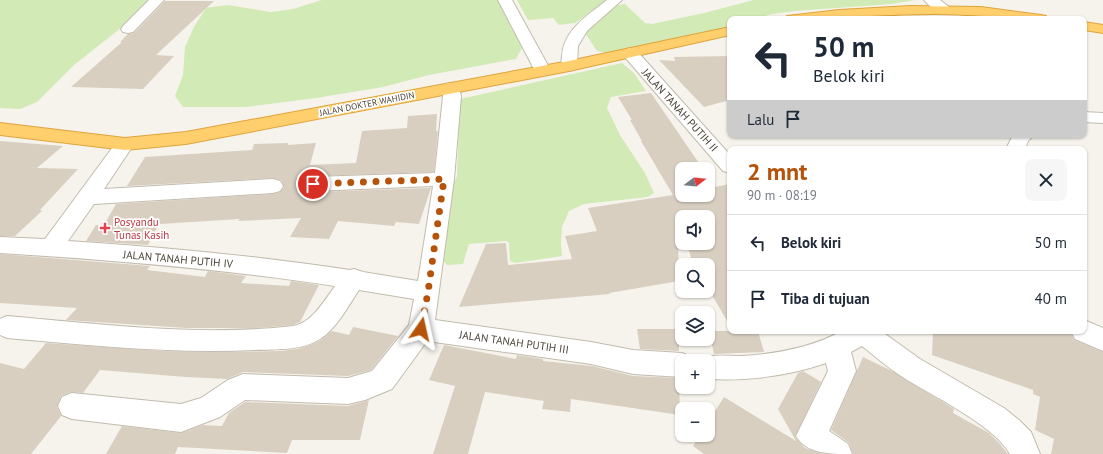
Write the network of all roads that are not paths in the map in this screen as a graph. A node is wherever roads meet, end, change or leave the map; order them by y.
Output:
1 (157, 0) edge
2 (505, 0) edge
3 (615, 0) edge
4 (930, 0) edge
5 (946, 10) junction
6 (816, 16) edge
7 (1019, 16) edge
8 (1087, 26) edge
9 (128, 29) dead end
10 (1103, 29) edge
11 (727, 32) edge
12 (630, 53) junction
13 (569, 66) junction
14 (543, 70) junction
15 (451, 88) junction
16 (1087, 117) edge
17 (1103, 118) edge
18 (0, 129) edge
19 (124, 144) junction
20 (727, 164) edge
21 (444, 179) junction
22 (313, 184) dead end
23 (273, 186) dead end
24 (87, 196) junction
25 (0, 245) edge
26 (52, 248) junction
27 (354, 278) junction
28 (428, 292) junction
29 (7, 327) dead end
30 (421, 329) junction
31 (1087, 332) edge
32 (858, 334) edge
33 (867, 334) edge
34 (1103, 340) edge
35 (836, 347) junction
36 (675, 365) edge
37 (715, 368) edge
38 (72, 406) dead end
39 (837, 454) edge
40 (1025, 454) edge

1 - 9 street
2 - 14 street
3 - 13 street
4 - 5 street
5 - 6 highway
5 - 7 highway
8 - 10 highway
11 - 12 highway, JALAN DOKTER WAHIDIN
12 - 13 highway, JALAN DOKTER WAHIDIN
12 - 20 street, JALAN TANAH PUTIH II
13 - 14 highway, JALAN DOKTER WAHIDIN
14 - 15 highway, JALAN DOKTER WAHIDIN
15 - 19 highway, JALAN DOKTER WAHIDIN
15 - 21 street
16 - 17 street
18 - 19 highway, JALAN DOKTER WAHIDIN
19 - 24 street
21 - 22 street
21 - 28 street
23 - 24 street
24 - 26 street
25 - 26 street, JALAN TANAH PUTIH IV
26 - 27 street, JALAN TANAH PUTIH IV
27 - 28 street, JALAN TANAH PUTIH IV
27 - 29 street
28 - 30 street
30 - 36 street, JALAN TANAH PUTIH III
30 - 38 street
31 - 34 street
32 - 35 street
33 - 40 street
35 - 37 street
35 - 39 street

